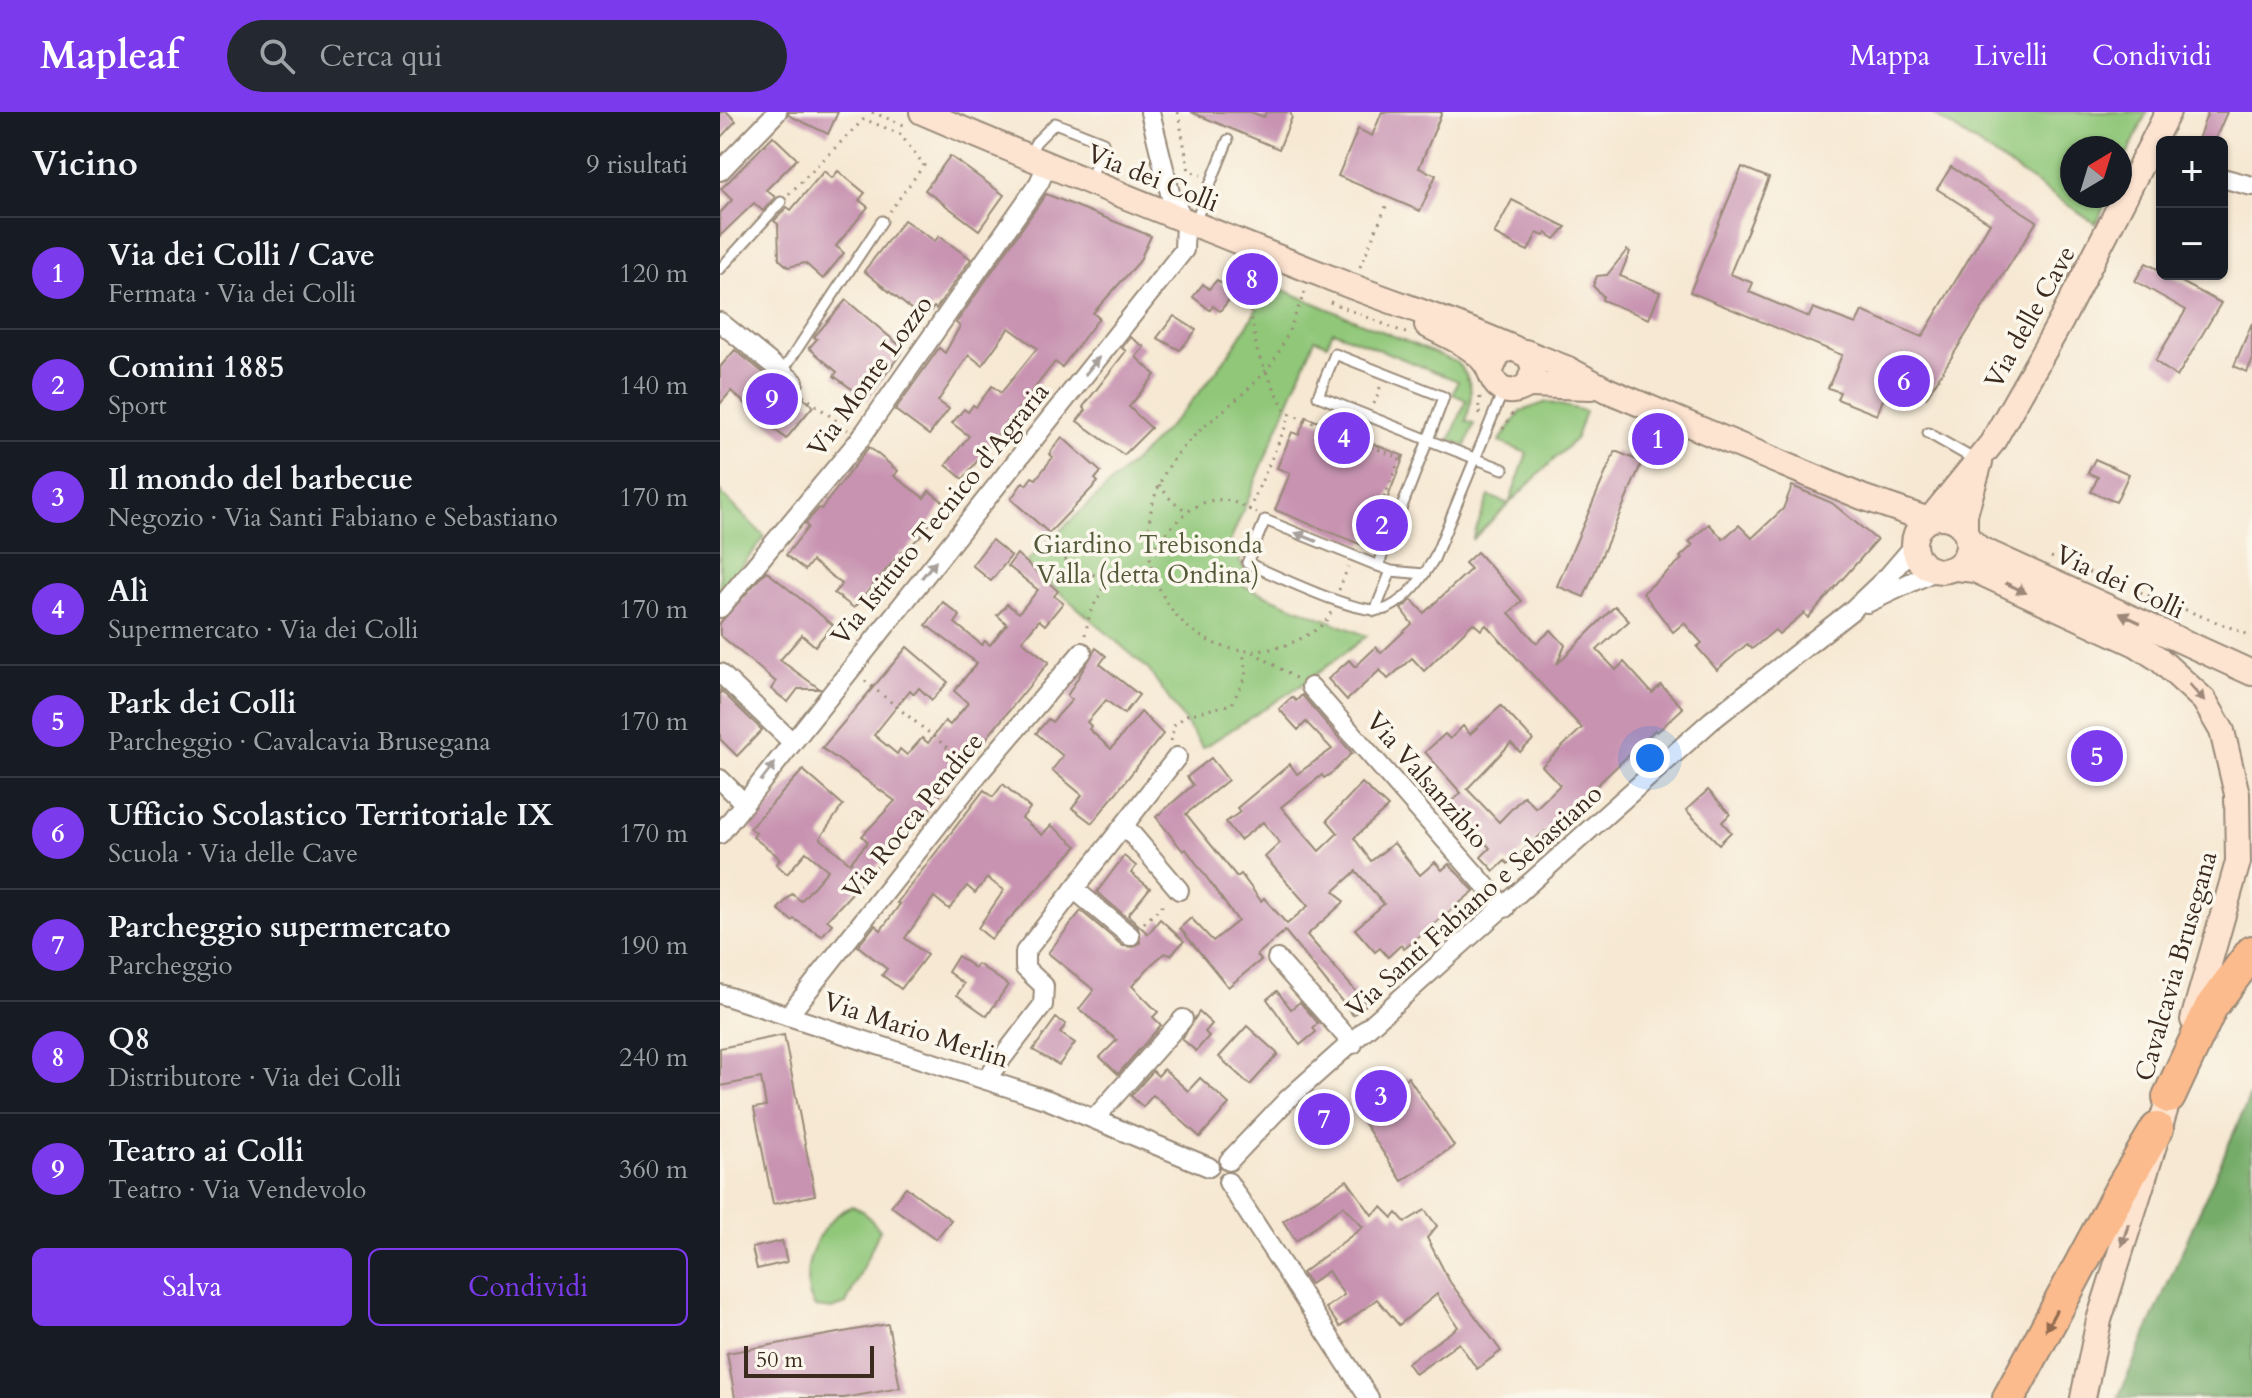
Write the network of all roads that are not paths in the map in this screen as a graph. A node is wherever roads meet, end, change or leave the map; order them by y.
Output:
1 (777, 112) edge
2 (922, 112) edge
3 (1150, 112) edge
4 (2168, 112) edge
5 (1228, 140) dead end
6 (2155, 157) edge
7 (1037, 161) junction
8 (720, 171) edge
9 (2228, 180) edge
10 (1090, 182) junction
11 (2252, 186) edge
12 (781, 202) road end
13 (882, 221) road end
14 (1190, 222) junction
15 (720, 269) edge
16 (1362, 281) junction
17 (720, 322) edge
18 (1519, 350) junction
19 (788, 377) joint
20 (1501, 385) junction
21 (1609, 389) junction
22 (1928, 433) dead end
23 (1428, 440) junction
24 (1475, 459) junction
25 (1980, 462) junction
26 (1503, 469) dead end
27 (1862, 497) junction
28 (1930, 519) junction
29 (1967, 534) junction
30 (1914, 544) junction
31 (1378, 566) junction
32 (1945, 570) junction
33 (1391, 571) junction
34 (1424, 574) junction
35 (720, 608) edge
36 (1375, 611) junction
37 (1851, 611) junction
38 (2073, 616) joint
39 (1082, 652) road end
40 (720, 673) edge
41 (2252, 673) edge
42 (1311, 687) dead end
43 (792, 742) junction
44 (1177, 757) road end
45 (720, 779) edge
46 (744, 803) junction
47 (1125, 826) junction
48 (720, 834) edge
49 (2252, 879) edge
50 (1074, 889) junction
51 (1179, 890) road end
52 (1505, 908) junction
53 (1130, 936) road end
54 (2252, 952) edge
55 (1277, 959) dead end
56 (2205, 982) junction
57 (720, 994) edge
58 (788, 1016) junction
59 (1183, 1019) dead end
60 (1353, 1044) junction
61 (986, 1079) junction
62 (2169, 1097) junction
63 (1096, 1117) junction
64 (2157, 1129) junction
65 (1229, 1161) junction
66 (1209, 1167) junction
67 (1228, 1182) junction
68 (1369, 1398) edge
69 (2009, 1398) edge
70 (2083, 1398) edge

1 - 8 street
2 - 7 main road, Via dei Colli
3 - 14 street
4 - 6 main road, Via delle Cave
5 - 14 lane
6 - 25 main road, Via delle Cave
7 - 10 main road, Via dei Colli
7 - 10 lane
7 - 35 street, Via Monte Lozzo
9 - 11 street
10 - 14 main road, Via dei Colli
12 - 15 lane
13 - 19 lane
14 - 16 main road, Via dei Colli
43 -> 14 street, Via Istituto Tecnico d'Agraria
16 - 18 main road, Via dei Colli
16 - 20 main road, Via dei Colli
17 - 19 street
18 - 20 main road
18 - 20 main road
18 - 21 main road, Via dei Colli
20 - 21 main road, Via dei Colli
20 - 24 lane
21 - 27 main road, Via dei Colli
22 - 25 lane
23 - 23 lane
23 - 24 lane
23 - 31 lane
24 - 26 lane
24 - 34 lane
25 - 28 main road, Via delle Cave
25 - 29 main road, Via delle Cave
27 - 28 main road, Via dei Colli
27 - 30 main road, Via dei Colli
28 - 29 main road, Via dei Colli
28 - 30 main road
29 - 32 main road
41 -> 29 main road, Via dei Colli
30 - 32 main road, Via dei Colli
30 - 37 street, Via Santi Fabiano e Sebastiano
31 - 33 lane
31 -> 36 lane
32 - 37 street, Via Santi Fabiano e Sebastiano
32 -> 38 main road, Via dei Colli
33 - 34 lane
33 - 36 lane
34 - 36 lane
37 - 52 street, Via Santi Fabiano e Sebastiano
38 -> 56 main road, Cavalcavia Brusegana
39 - 58 street, Via Rocca Pendice
40 - 43 street
42 - 52 street, Via Valsanzibio
46 -> 43 street, Via Istituto Tecnico d'Agraria
44 - 47 street
45 - 46 street
46 - 48 street, Via Istituto Tecnico d'Agraria
47 - 50 street
47 - 51 street
49 - 56 main road
50 - 53 street
50 - 61 street
52 - 60 street, Via Santi Fabiano e Sebastiano
54 - 62 highway
55 - 60 street, Via Santi Fabiano e Sebastiano
56 - 62 main road, Cavalcavia Brusegana
57 - 58 street, Via Mario Merlin
58 - 61 street, Via Mario Merlin
59 - 63 street
60 - 65 street, Via Santi Fabiano e Sebastiano
61 - 63 street, Via Mario Merlin
62 - 64 main road, Cavalcavia Brusegana
63 - 66 street, Via Mario Merlin
64 -> 69 highway
64 -> 70 main road, Cavalcavia Brusegana
65 - 66 street, Via Santi Fabiano e Sebastiano
65 - 67 street
66 - 67 street
67 - 68 street

